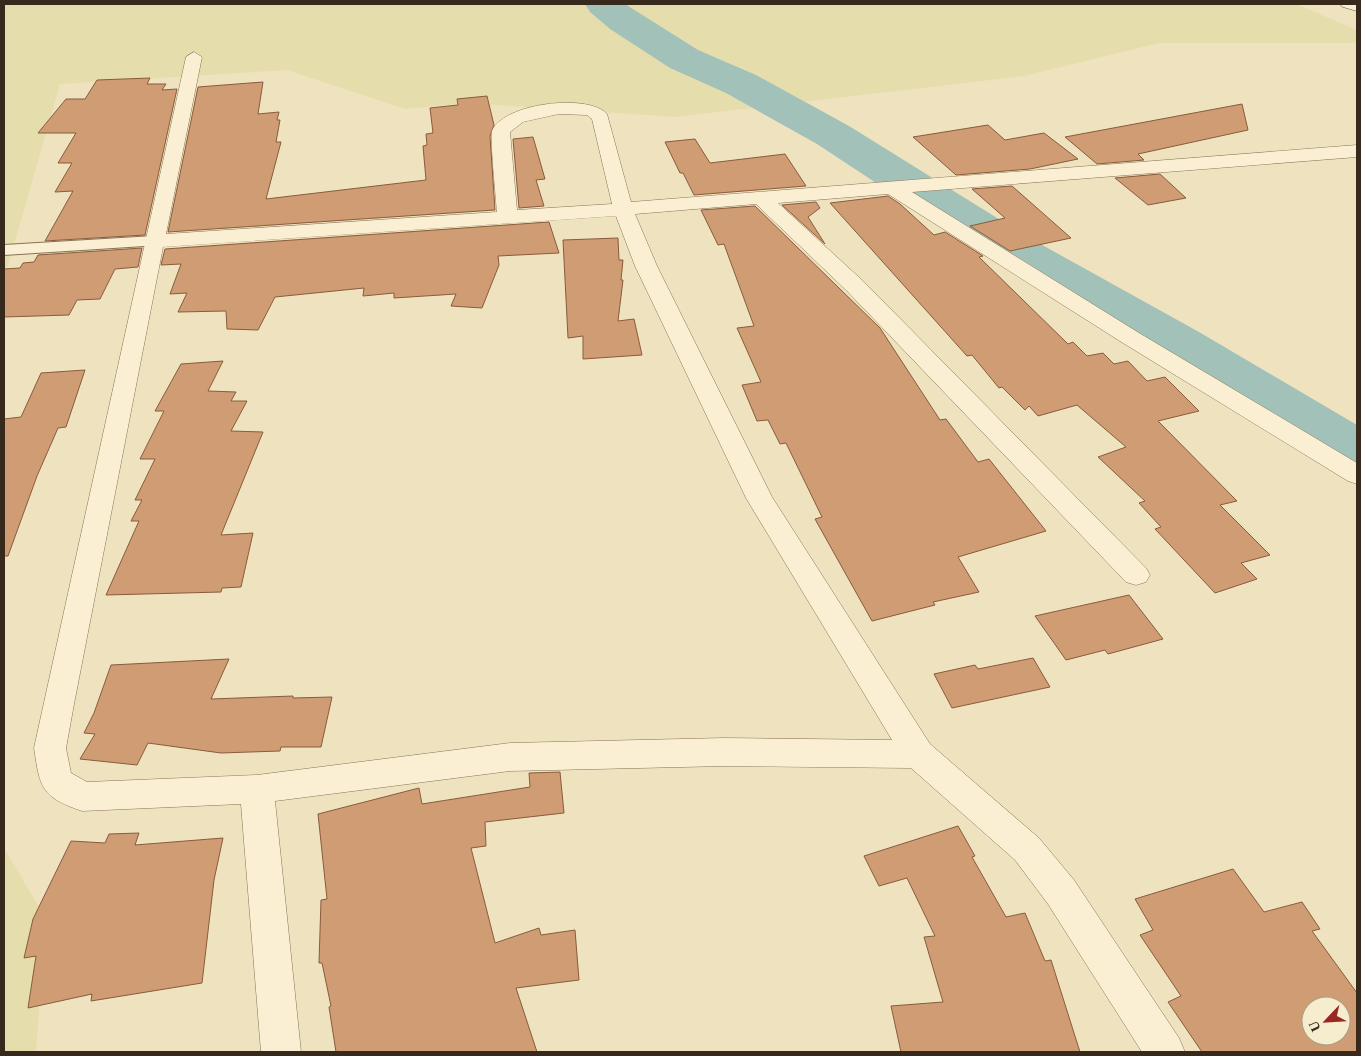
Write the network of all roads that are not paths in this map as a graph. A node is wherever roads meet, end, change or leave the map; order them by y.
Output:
1 (1348, 4) edge
2 (1357, 7) edge
3 (194, 56) dead end
4 (1357, 151) edge
5 (892, 188) junction
6 (760, 197) junction
7 (623, 209) junction
8 (507, 217) junction
9 (154, 240) junction
10 (4, 250) edge
11 (1357, 475) edge
12 (1136, 575) dead end
13 (918, 754) junction
14 (257, 789) junction
15 (281, 1052) edge
16 (1166, 1052) edge

1 - 2 street
3 - 9 street
4 - 5 street
5 - 6 street
5 - 11 street
6 - 7 street
6 - 12 street
7 - 8 street
7 - 8 street
7 - 13 street
8 - 9 street
9 - 10 lane
9 - 14 street
13 - 14 street
13 - 16 street
14 - 15 street

